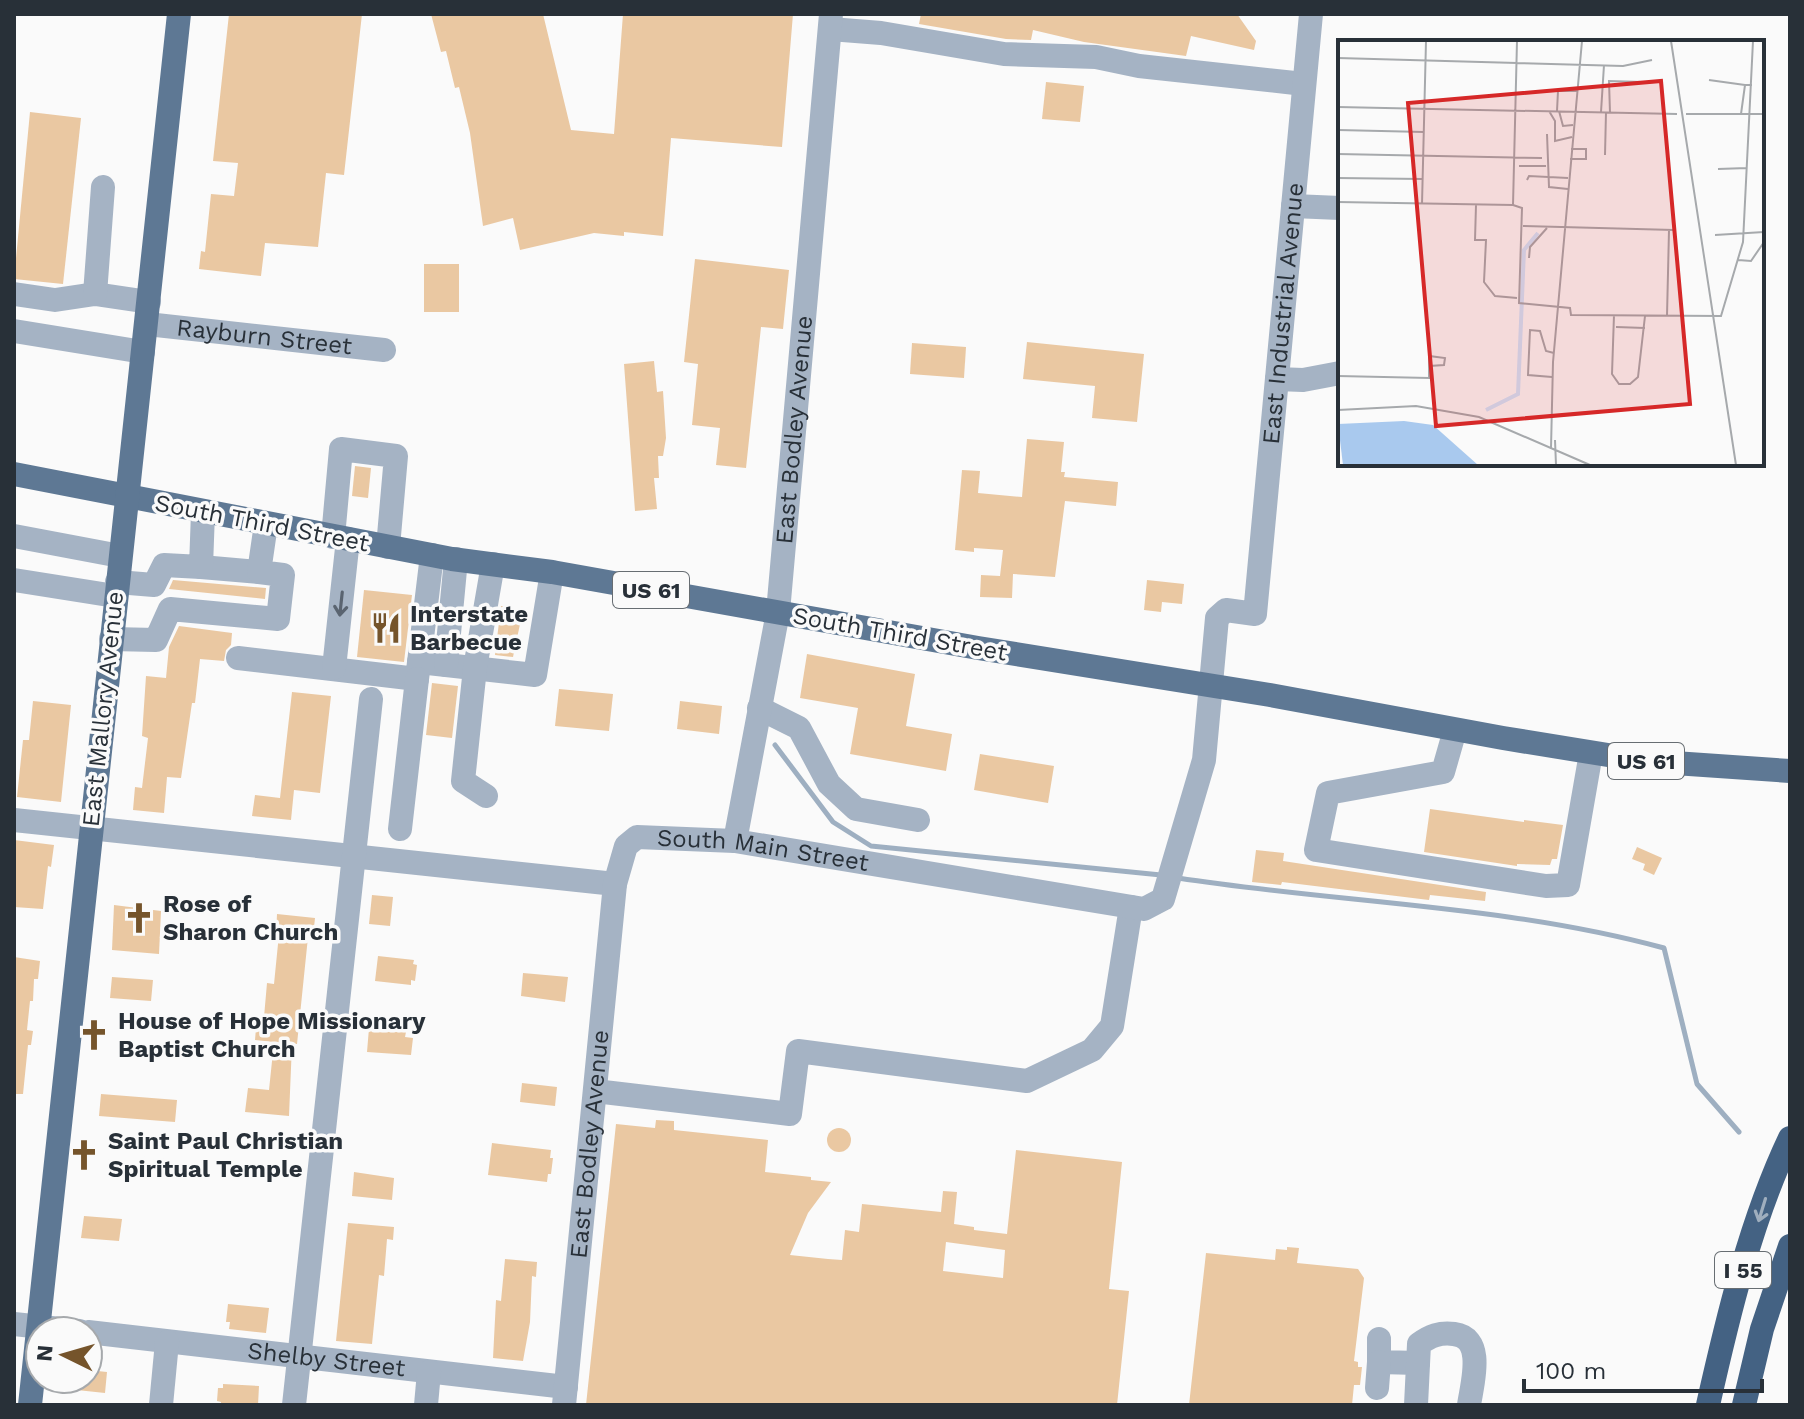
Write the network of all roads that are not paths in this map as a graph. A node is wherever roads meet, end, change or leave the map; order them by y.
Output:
1 (179, 14) edge
2 (1311, 14) edge
3 (830, 21) edge
4 (1304, 84) junction
5 (103, 187) dead end
6 (1293, 206) junction
7 (1338, 208) edge
8 (14, 294) edge
9 (95, 294) junction
10 (148, 313) junction
11 (14, 331) edge
12 (384, 350) dead end
13 (143, 352) junction
14 (1338, 373) edge
15 (1277, 379) junction
16 (14, 474) edge
17 (126, 498) junction
18 (203, 512) junction
19 (266, 524) junction
20 (14, 536) edge
21 (341, 538) junction
22 (388, 547) junction
23 (87, 550) junction
24 (432, 555) junction
25 (120, 556) junction
26 (456, 559) junction
27 (493, 564) junction
28 (201, 567) junction
29 (259, 572) junction
30 (552, 572) junction
31 (14, 580) edge
32 (154, 585) junction
33 (116, 589) junction
34 (83, 591) junction
35 (170, 609) junction
36 (778, 612) junction
37 (111, 639) junction
38 (238, 658) dead end
39 (446, 665) junction
40 (334, 668) junction
41 (475, 668) junction
42 (418, 671) junction
43 (371, 699) dead end
44 (759, 708) junction
45 (1455, 730) junction
46 (1591, 753) junction
47 (1790, 771) edge
48 (486, 796) dead end
49 (14, 820) edge
50 (918, 820) dead end
51 (400, 829) dead end
52 (90, 830) junction
53 (735, 841) junction
54 (354, 857) junction
55 (615, 884) junction
56 (1131, 907) junction
57 (595, 1091) junction
58 (1790, 1138) edge
59 (1790, 1246) edge
60 (27, 1315) edge
61 (104, 1334) edge
62 (167, 1342) junction
63 (299, 1357) junction
64 (1418, 1363) junction
65 (429, 1372) junction
66 (1377, 1388) dead end
67 (565, 1396) edge
68 (161, 1405) edge
69 (294, 1405) edge
70 (426, 1405) edge
71 (1416, 1405) edge
72 (1469, 1405) edge
73 (1708, 1405) edge
74 (1744, 1405) edge

1 - 10 main road, East Mallory Avenue
2 - 4 street, East Industrial Avenue
3 - 4 street
3 - 36 street, East Bodley Avenue
4 - 6 street, East Industrial Avenue
5 - 9 street
6 - 7 street
6 - 15 street, East Industrial Avenue
8 - 9 street, Rayburn Street
9 - 10 street, Rayburn Street
10 - 12 street, Rayburn Street
10 - 13 main road, East Mallory Avenue
11 - 13 street, Rayburn Street
13 - 17 main road, East Mallory Avenue
14 - 15 street
15 - 56 street, East Industrial Avenue
16 - 17 main road, South Third Street / US 61
17 - 18 main road, South Third Street / US 61
17 - 25 main road, East Mallory Avenue
18 - 19 main road, South Third Street / US 61
18 - 28 street
19 - 21 main road, South Third Street / US 61
19 - 29 street
20 - 23 street
21 - 22 main road, South Third Street / US 61
21 - 22 street
21 -> 40 street
22 - 24 main road, South Third Street / US 61
23 - 25 street
23 - 34 street
24 - 26 main road, South Third Street / US 61
24 - 42 street
25 - 33 main road, East Mallory Avenue
26 - 27 main road, South Third Street / US 61
26 - 39 street
27 - 30 main road, South Third Street / US 61
27 - 41 street
28 - 29 street
28 - 32 street
29 - 35 street
30 - 36 main road, South Third Street / US 61
30 - 41 street
31 - 34 street
32 - 33 street
32 - 35 street
33 - 34 street
33 - 37 main road, East Mallory Avenue
35 - 37 street
36 - 44 street, East Bodley Avenue
36 - 45 main road, South Third Street / US 61
37 - 52 main road, East Mallory Avenue
38 - 40 street
39 - 41 street
39 - 42 street
40 - 42 street
41 - 48 street
42 - 51 street
43 - 54 street
44 - 50 street
44 - 53 street, East Bodley Avenue
45 - 46 main road, South Third Street / US 61
45 - 46 street
46 - 47 main road, South Third Street / US 61
49 - 52 street
52 - 54 street
52 - 60 main road, East Mallory Avenue
53 - 55 street, South Main Street
53 - 56 street, South Main Street
54 - 55 street
54 - 63 street
55 - 57 street, East Bodley Avenue
56 - 57 street
57 - 67 street, East Bodley Avenue
58 -> 73 highway, I 55
59 - 74 highway, I 55
61 - 62 street, Shelby Street
62 - 63 street, Shelby Street
62 - 68 street
63 - 65 street, Shelby Street
63 - 69 street
64 - 66 street
64 - 71 street
64 - 72 street
65 - 67 street, Shelby Street
65 - 70 street

